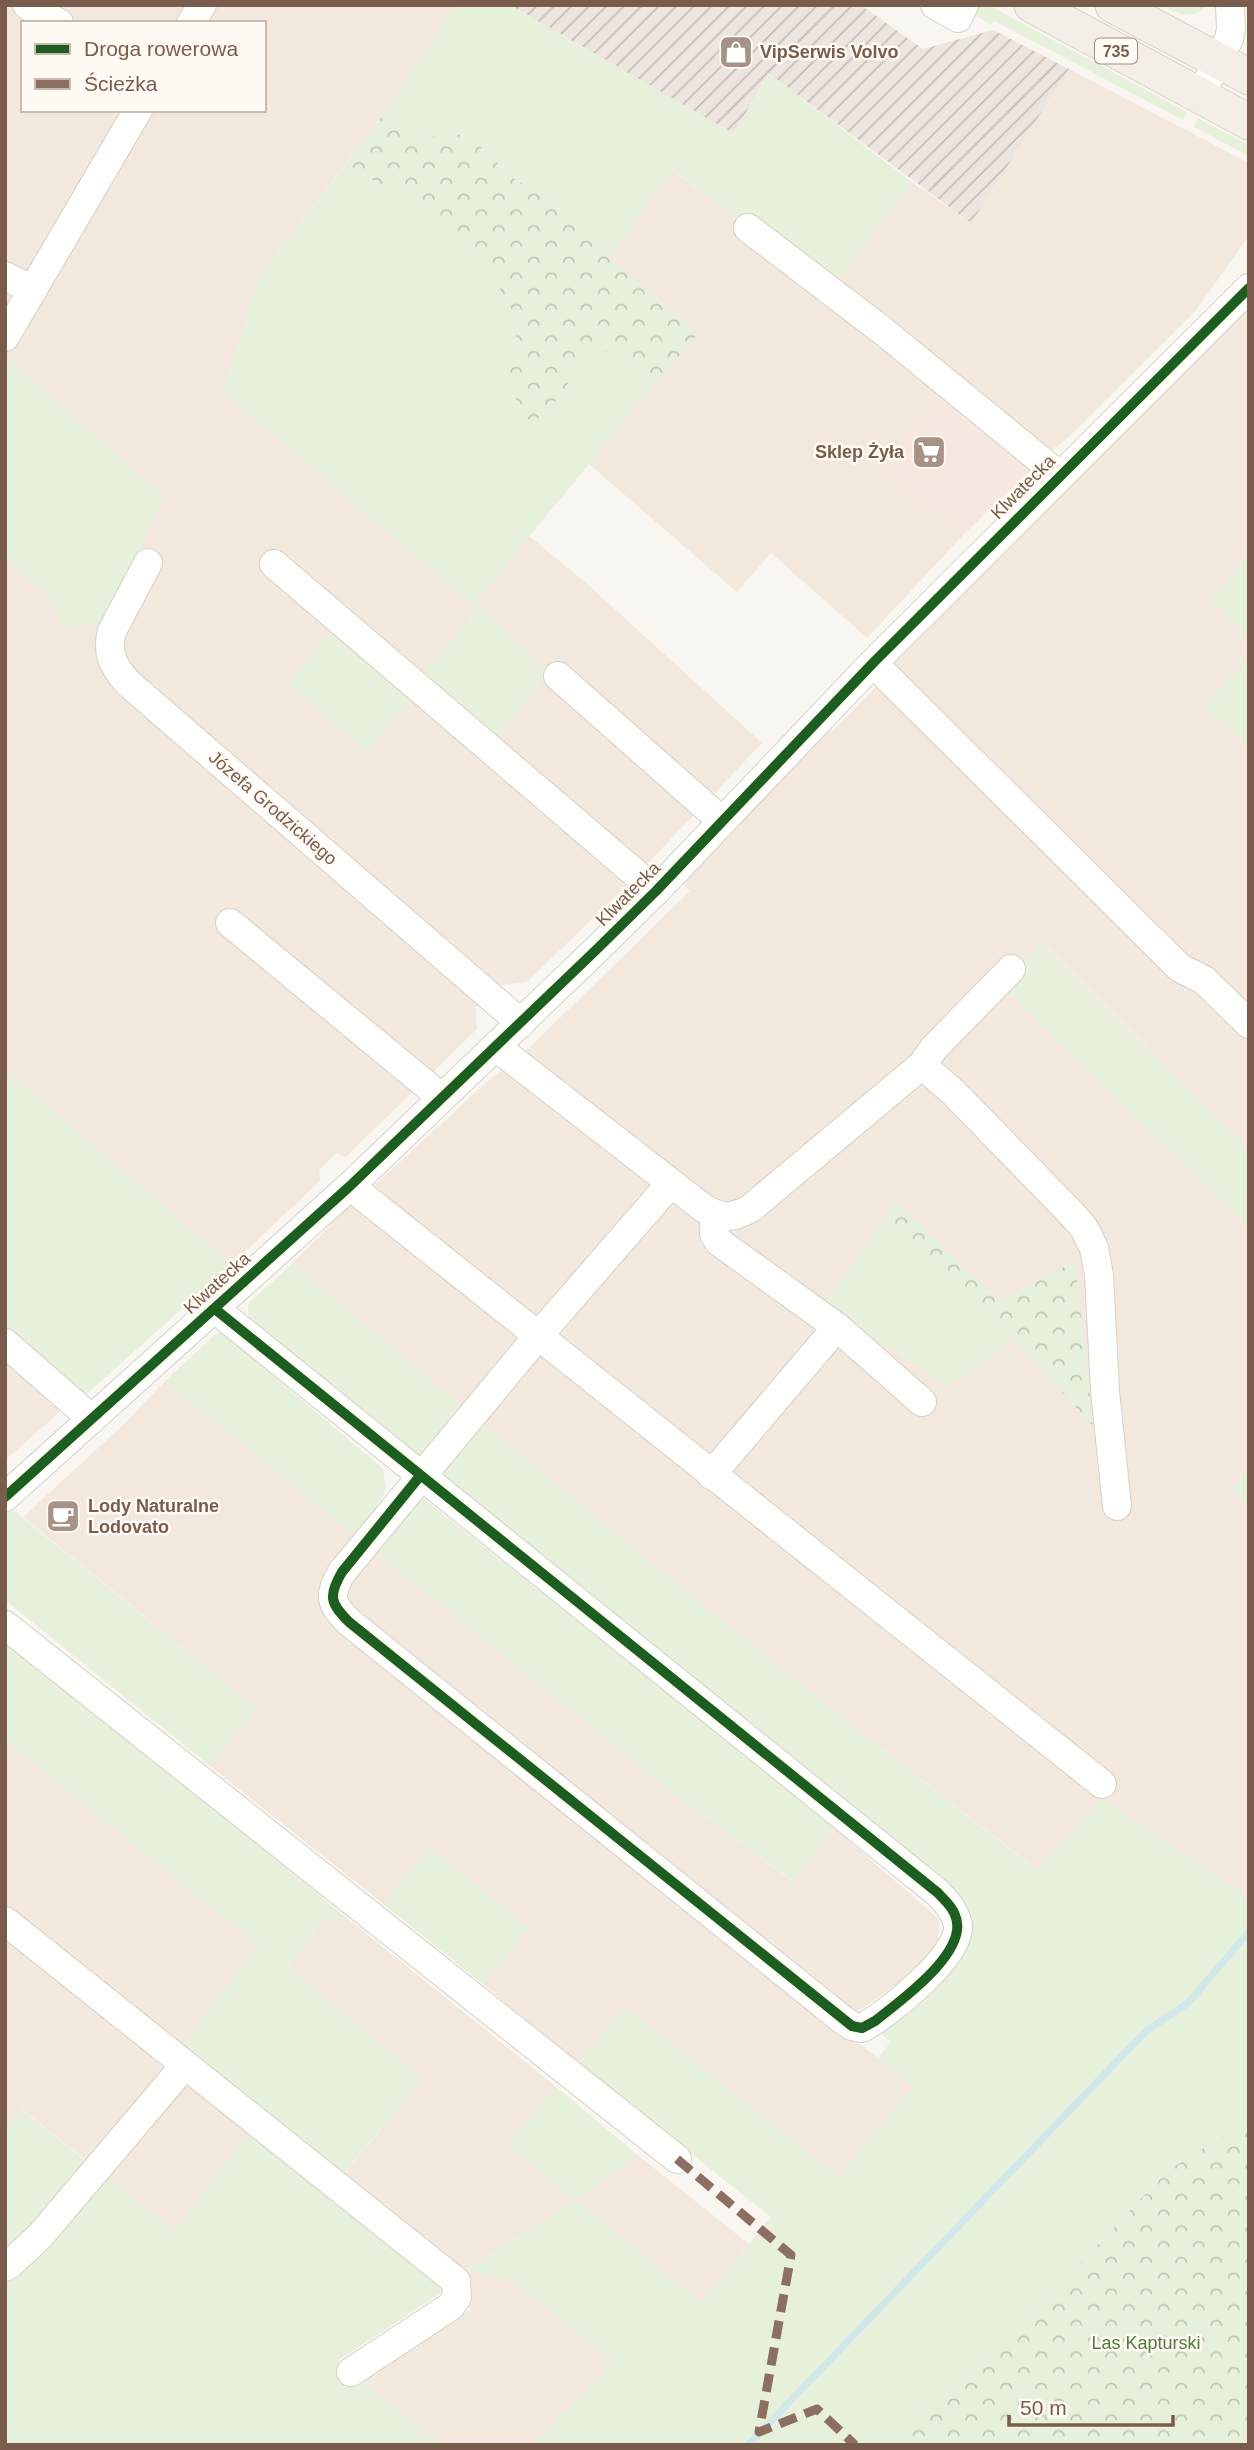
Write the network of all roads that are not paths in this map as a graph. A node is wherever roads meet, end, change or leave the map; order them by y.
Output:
1 (27, 5) edge
2 (202, 5) edge
3 (935, 5) edge
4 (964, 5) edge
5 (1032, 5) edge
6 (1114, 5) edge
7 (1230, 5) edge
8 (56, 21) edge
9 (192, 21) edge
10 (1234, 69) edge
11 (1200, 96) junction
12 (137, 112) edge
13 (1249, 122) edge
14 (748, 228) dead end
15 (5, 276) edge
16 (1249, 288) edge
17 (33, 290) junction
18 (5, 337) edge
19 (1059, 475) junction
20 (148, 563) dead end
21 (274, 564) dead end
22 (873, 663) junction
23 (558, 676) dead end
24 (722, 821) junction
25 (656, 891) junction
26 (230, 923) dead end
27 (1011, 968) dead end
28 (521, 1023) junction
29 (1249, 1024) edge
30 (496, 1046) junction
31 (922, 1065) junction
32 (441, 1097) junction
33 (671, 1183) junction
34 (350, 1186) junction
35 (715, 1216) junction
36 (215, 1309) junction
37 (837, 1326) junction
38 (538, 1336) junction
39 (5, 1343) edge
40 (922, 1402) dead end
41 (92, 1419) junction
42 (711, 1475) junction
43 (420, 1476) junction
44 (5, 1496) edge
45 (1117, 1506) dead end
46 (5, 1625) edge
47 (1102, 1784) dead end
48 (5, 1921) edge
49 (185, 2066) junction
50 (677, 2160) dead end
51 (5, 2267) edge
52 (351, 2372) dead end

1 - 8 street
2 - 9 street
3 - 4 street
5 - 11 main road, 735
6 - 10 main road, 735
7 - 10 street
10 - 11 street
11 - 13 main road, 735
12 - 17 street
14 - 19 street
15 - 17 street
16 - 19 street, Klwatecka
17 - 18 street
19 - 22 street, Klwatecka
20 - 28 street, Józefa Grodzickiego
21 - 25 street
22 - 24 street, Klwatecka
22 - 29 street
23 - 24 street
24 - 25 street, Klwatecka
25 - 28 street, Klwatecka
26 - 32 street
27 - 31 street
28 - 30 street, Klwatecka
30 - 32 street, Klwatecka
30 - 33 street
31 - 35 street
31 - 45 street
32 - 34 street, Klwatecka
33 - 35 street
33 - 38 street
34 - 36 street, Klwatecka
34 - 38 street
35 - 37 street
36 - 41 street, Klwatecka
36 - 43 street
37 - 40 street
37 - 42 street
38 - 42 street
38 - 43 street
39 - 41 street
41 - 44 street, Klwatecka
42 - 47 street
43 - 43 street
46 - 50 street
48 - 49 street
49 - 51 street
49 - 52 street

